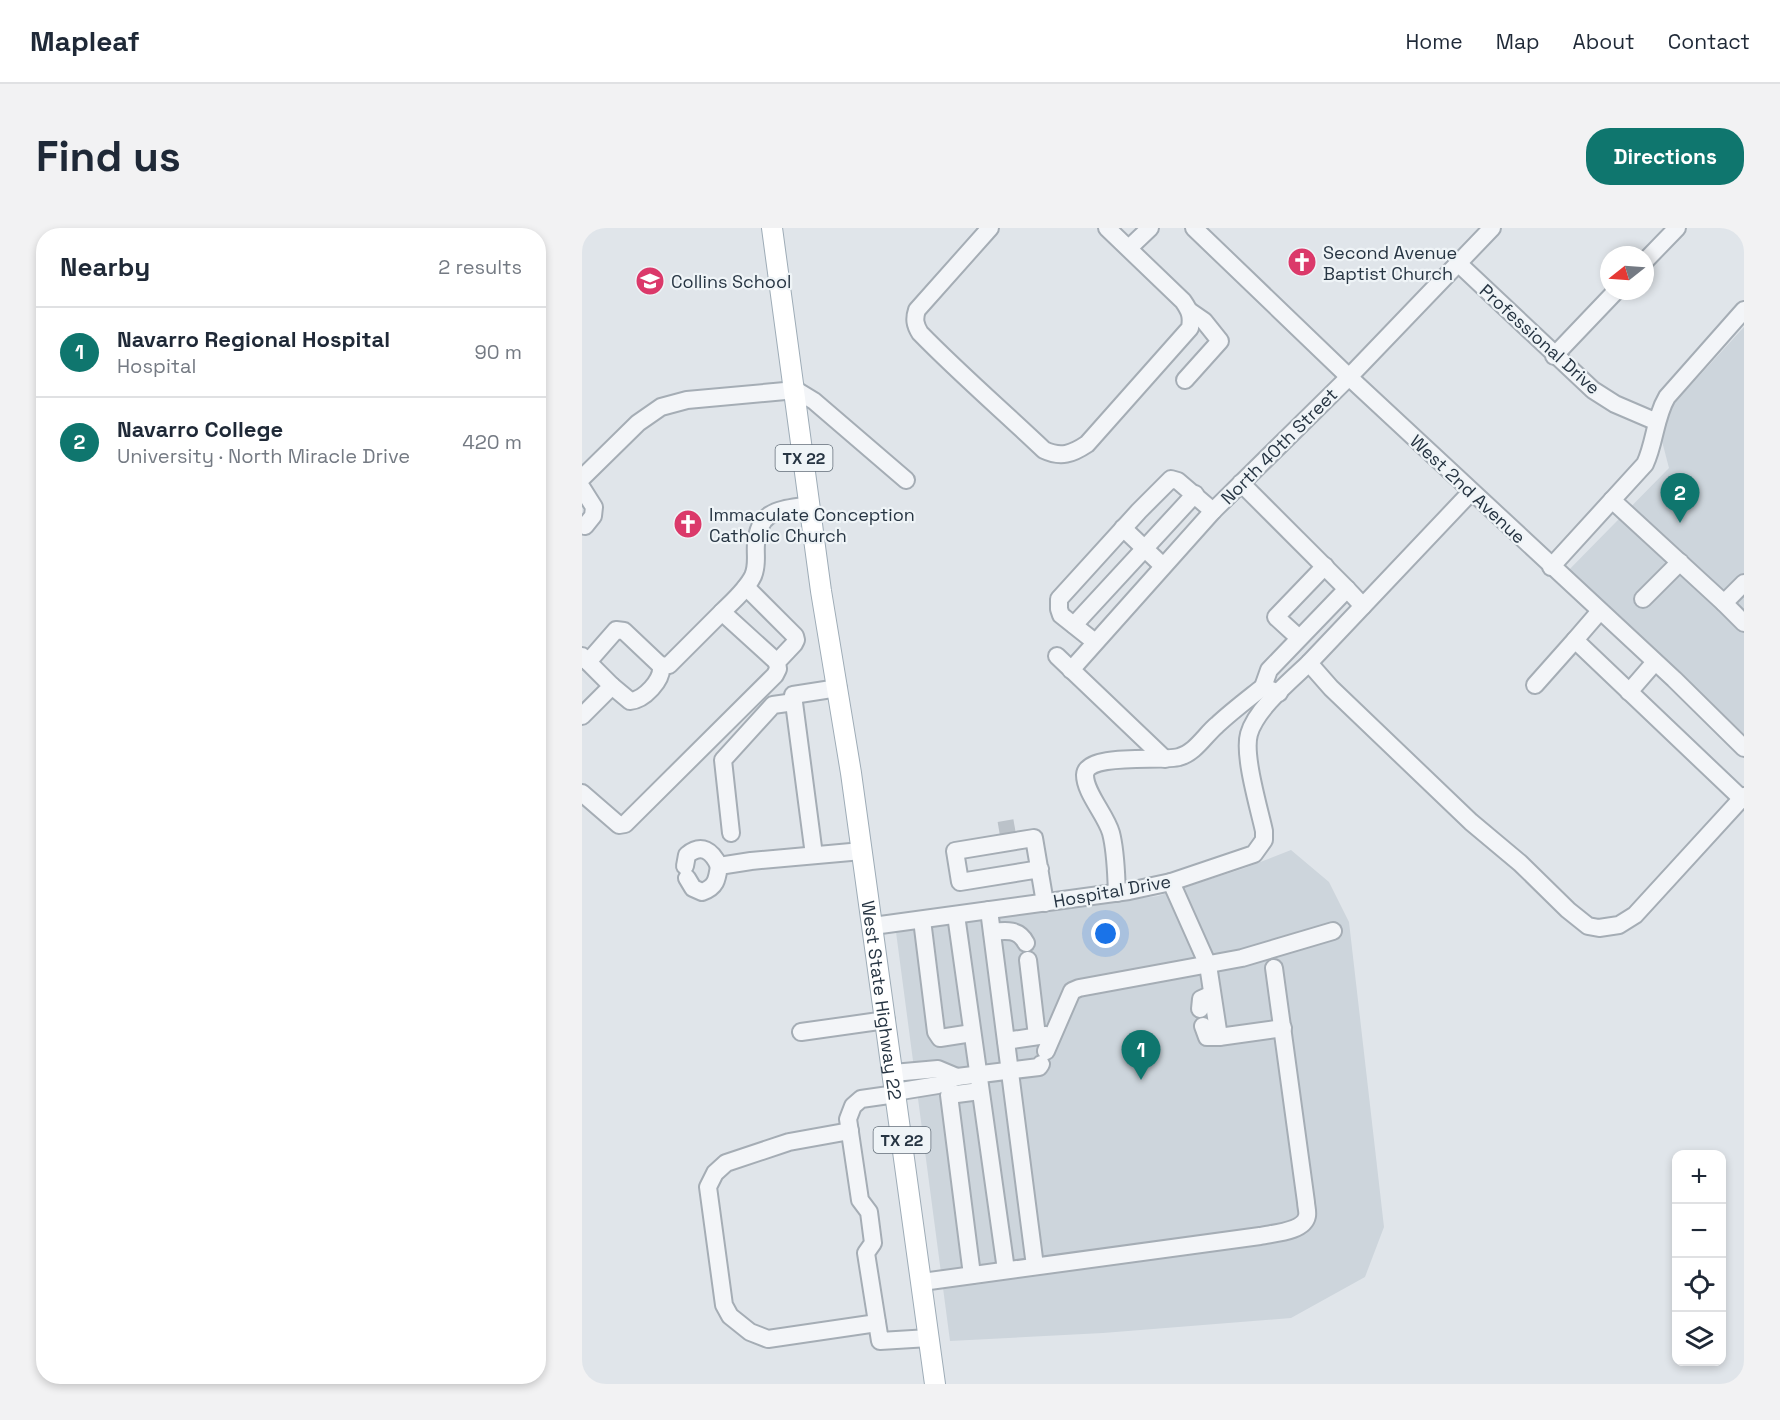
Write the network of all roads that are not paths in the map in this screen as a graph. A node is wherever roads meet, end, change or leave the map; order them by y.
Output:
1 (772, 228) edge
2 (990, 228) edge
3 (1107, 228) edge
4 (1150, 228) edge
5 (1194, 228) edge
6 (1492, 228) edge
7 (1677, 228) edge
8 (1130, 249) junction
9 (1654, 252) edge
10 (1459, 264) junction
11 (1607, 300) edge
12 (1744, 310) edge
13 (1191, 312) junction
14 (1554, 356) junction
15 (1349, 377) junction
16 (1185, 380) dead end
17 (796, 390) junction
18 (1657, 422) junction
19 (582, 478) edge
20 (906, 480) dead end
21 (1241, 483) junction
22 (582, 488) edge
23 (1471, 492) junction
24 (1195, 494) junction
25 (1612, 500) junction
26 (810, 505) junction
27 (1213, 511) junction
28 (585, 526) dead end
29 (1123, 528) junction
30 (1145, 548) junction
31 (1680, 562) junction
32 (1164, 566) junction
33 (1325, 566) junction
34 (1551, 567) junction
35 (1744, 583) edge
36 (746, 587) junction
37 (1347, 589) junction
38 (1643, 599) dead end
39 (1724, 603) junction
40 (1363, 606) junction
41 (1600, 611) junction
42 (722, 612) junction
43 (1744, 623) edge
44 (1074, 625) junction
45 (1299, 638) junction
46 (1575, 640) junction
47 (1095, 642) junction
48 (1057, 656) dead end
49 (585, 659) edge
50 (777, 662) junction
51 (1655, 662) junction
52 (1309, 663) junction
53 (661, 666) junction
54 (1071, 670) junction
55 (1535, 686) dead end
56 (612, 687) junction
57 (838, 688) junction
58 (1271, 690) junction
59 (1629, 692) junction
60 (794, 702) junction
61 (582, 716) edge
62 (1744, 748) edge
63 (1165, 759) junction
64 (582, 792) edge
65 (1743, 797) edge
66 (1016, 828) tunnel mouth
67 (999, 830) tunnel mouth
68 (731, 833) dead end
69 (1034, 838) junction
70 (988, 845) junction
71 (862, 851) junction
72 (814, 855) junction
73 (719, 866) junction
74 (1040, 869) junction
75 (1171, 882) junction
76 (1117, 892) junction
77 (1045, 903) junction
78 (989, 910) junction
79 (956, 915) junction
80 (922, 920) junction
81 (873, 926) junction
82 (1333, 931) dead end
83 (992, 932) junction
84 (1208, 965) junction
85 (1274, 968) dead end
86 (1212, 994) junction
87 (1200, 1009) dead end
88 (886, 1020) junction
89 (1203, 1026) dead end
90 (1283, 1029) junction
91 (801, 1032) dead end
92 (972, 1033) junction
93 (1054, 1033) junction
94 (1037, 1036) junction
95 (1219, 1037) junction
96 (1006, 1041) junction
97 (1010, 1072) junction
98 (979, 1083) junction
99 (895, 1086) junction
100 (849, 1131) junction
101 (1035, 1266) junction
102 (1006, 1270) junction
103 (972, 1275) junction
104 (922, 1282) junction
105 (877, 1323) junction
106 (929, 1338) junction
107 (935, 1384) edge

1 - 17 main road, TX 22
2 - 13 street
3 - 8 street
4 - 8 street
5 - 15 street, West 2nd Avenue
6 - 10 street, North 40th Street
7 - 9 street
8 - 13 street
10 - 14 street, Professional Drive
10 - 15 street, North 40th Street
11 - 14 street
12 - 18 street
13 - 16 street
14 - 18 street, Professional Drive
15 - 21 street, North 40th Street
15 - 23 street, West 2nd Avenue
17 - 19 street
17 - 20 street
17 - 26 main road, TX 22
18 - 25 street
21 - 27 street, North 40th Street
21 - 33 street
22 - 28 street
23 - 34 street, West 2nd Avenue
23 - 40 street, Hospital Drive
24 - 27 street
24 - 29 street
24 - 30 street
25 - 31 street
25 - 34 street
26 - 36 street
26 - 57 main road, TX 22
27 - 32 street, North 40th Street
29 - 30 street
29 - 44 street
30 - 32 street
30 - 44 street
31 - 38 street
31 - 39 street
32 - 47 street, North 40th Street
33 - 37 street
33 - 45 street
34 - 41 street, West 2nd Avenue
35 - 39 street
36 - 42 street
36 - 50 street
37 - 40 street
37 - 45 street
39 - 43 street
40 - 52 street, Hospital Drive
41 - 46 street
41 - 51 street, West 2nd Avenue
42 - 50 street
42 - 53 street
44 - 47 street
45 - 58 street
46 - 55 street
46 - 59 street
47 - 54 street, North 40th Street
48 - 54 street
49 - 53 street
49 - 56 street
50 - 64 street
51 - 59 street
51 - 62 street, West 2nd Avenue
52 - 58 street, Hospital Drive
52 - 65 street
53 - 56 street
54 - 63 street
56 - 61 street
57 - 60 street
57 - 71 main road, West State Highway 22 / TX 22
58 - 63 street
58 - 75 street, Hospital Drive
59 - 65 street
60 - 68 street
60 - 72 street
63 - 76 street
66 - 69 street
67 - 70 street
69 - 70 street
69 - 74 street
70 - 74 street
71 - 72 street
71 - 81 main road, West State Highway 22 / TX 22
72 - 73 street
73 - 73 street
74 - 77 street
75 - 76 street, Hospital Drive
75 - 84 street
76 - 77 street, Hospital Drive
77 - 78 street, Hospital Drive
78 - 79 street, Hospital Drive
78 - 83 street
79 - 80 street, Hospital Drive
79 - 92 street
80 - 81 street, Hospital Drive
80 - 92 street
81 - 88 main road, West State Highway 22 / TX 22
82 - 84 street
83 - 94 street
83 - 96 street
84 - 86 street
84 - 93 street
85 - 90 street
86 - 87 street
86 - 95 street
88 - 91 street
88 - 99 main road, West State Highway 22 / TX 22
89 - 95 street
90 - 95 street
90 - 101 street
92 - 98 street
93 - 94 street
93 - 97 street
94 - 96 street
96 - 97 street
97 - 98 street
97 - 101 street
98 - 99 street
98 - 102 street
98 - 103 street
99 - 100 street
99 - 104 main road, West State Highway 22 / TX 22
100 - 105 street
100 - 105 street
101 - 102 street
102 - 103 street
103 - 104 street
104 - 106 main road, West State Highway 22 / TX 22
105 - 106 street
106 - 107 main road, West State Highway 22 / TX 22

